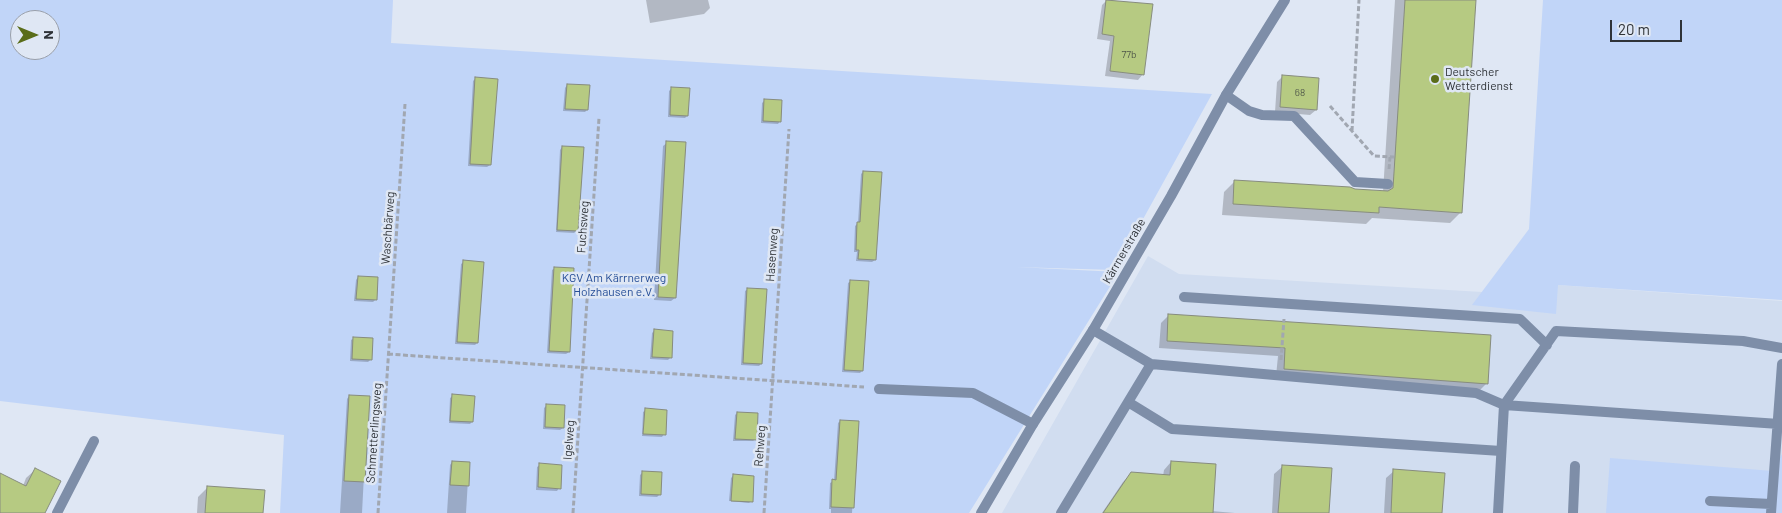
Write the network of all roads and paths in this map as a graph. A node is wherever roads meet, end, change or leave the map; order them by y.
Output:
1 (1285, 0) edge
2 (1359, 0) edge
3 (1226, 95) junction
4 (405, 104) dead end
5 (1330, 106) dead end
6 (599, 118) dead end
7 (789, 129) dead end
8 (1352, 130) junction
9 (1394, 157) dead end
10 (1388, 184) dead end
11 (1184, 297) dead end
12 (1285, 304) junction
13 (1093, 330) junction
14 (1547, 345) junction
15 (1782, 348) edge
16 (388, 354) junction
17 (1151, 364) junction
18 (1782, 364) edge
19 (583, 368) junction
20 (1280, 375) junction
21 (773, 381) junction
22 (879, 389) joint
23 (1128, 402) junction
24 (1504, 405) junction
25 (1033, 424) junction
26 (1780, 425) edge
27 (94, 441) dead end
28 (1501, 451) junction
29 (1575, 466) dead end
30 (1710, 501) dead end
31 (1771, 509) edge
32 (57, 513) edge
33 (378, 513) edge
34 (573, 513) edge
35 (764, 513) edge
36 (981, 513) edge
37 (1061, 513) edge
38 (1498, 513) edge
39 (1573, 513) edge

1 - 3 street, Kärrnerstraße
2 - 8 path
3 - 10 street
3 - 13 street, Kärrnerstraße
4 - 16 path, Waschbärweg
5 - 8 path
6 - 19 path, Fuchsweg
7 - 21 path, Hasenweg
8 - 9 path
11 - 12 street
12 - 14 street
12 - 20 path
13 - 17 street
13 - 25 street, Kärrnerstraße
14 - 15 street
14 - 24 street
16 - 19 path
16 - 33 path, Schmetterlingsweg
17 - 20 street
17 - 23 street
18 - 26 street
19 - 21 path
19 - 34 path, Igelweg
20 - 24 street
21 - 22 path
21 - 35 path, Rehweg
22 - 25 street
23 - 28 street
23 - 37 street
24 - 26 street
24 - 28 street
25 - 36 street, Kärrnerstraße
26 - 31 street
27 - 32 street
28 - 38 street
29 - 39 street
30 - 31 street

